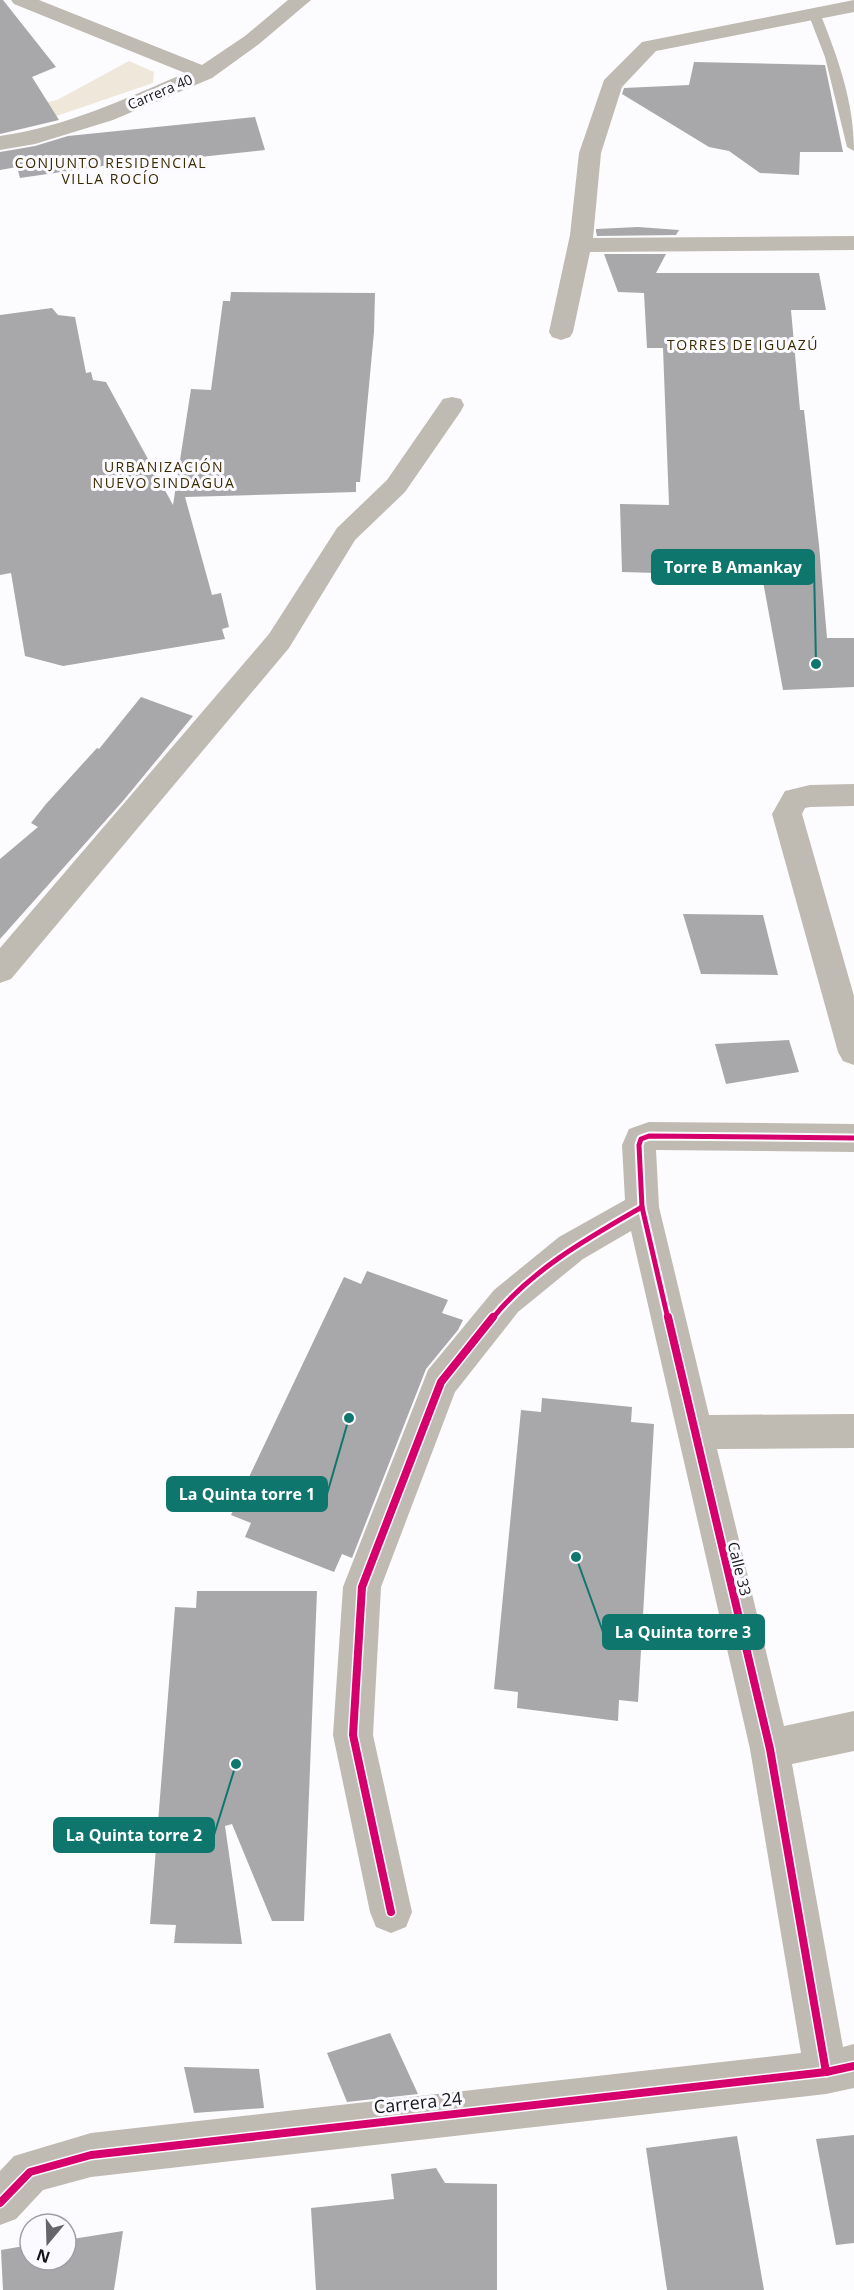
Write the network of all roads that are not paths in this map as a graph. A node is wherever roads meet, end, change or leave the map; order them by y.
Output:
1 (21, 0) edge
2 (266, 0) edge
3 (295, 5) edge
4 (854, 6) edge
5 (814, 13) junction
6 (204, 73) junction
7 (0, 119) edge
8 (27, 139) junction
9 (0, 142) edge
10 (854, 147) edge
11 (854, 243) edge
12 (580, 244) junction
13 (561, 332) dead end
14 (452, 405) dead end
15 (854, 795) edge
16 (0, 970) edge
17 (854, 1052) edge
18 (854, 1138) edge
19 (642, 1207) junction
20 (854, 1431) edge
21 (694, 1432) junction
22 (854, 1731) edge
23 (770, 1749) junction
24 (391, 1912) dead end
25 (840, 2069) edge
26 (0, 2203) edge

1 - 6 street
2 - 3 street
3 - 6 street, Carrera 40
4 - 5 street
5 - 10 lane
5 - 12 street
6 - 8 street, Carrera 40
7 - 8 street
8 - 9 street, Carrera 40
11 - 12 street
12 - 13 street
14 - 16 street
15 - 17 street
18 - 19 street, Calle 33
19 - 21 street, Calle 33
19 - 24 street
20 - 21 street
21 - 23 street, Calle 33
22 - 23 street
23 - 25 street, Calle 33
25 - 26 street, Carrera 24

